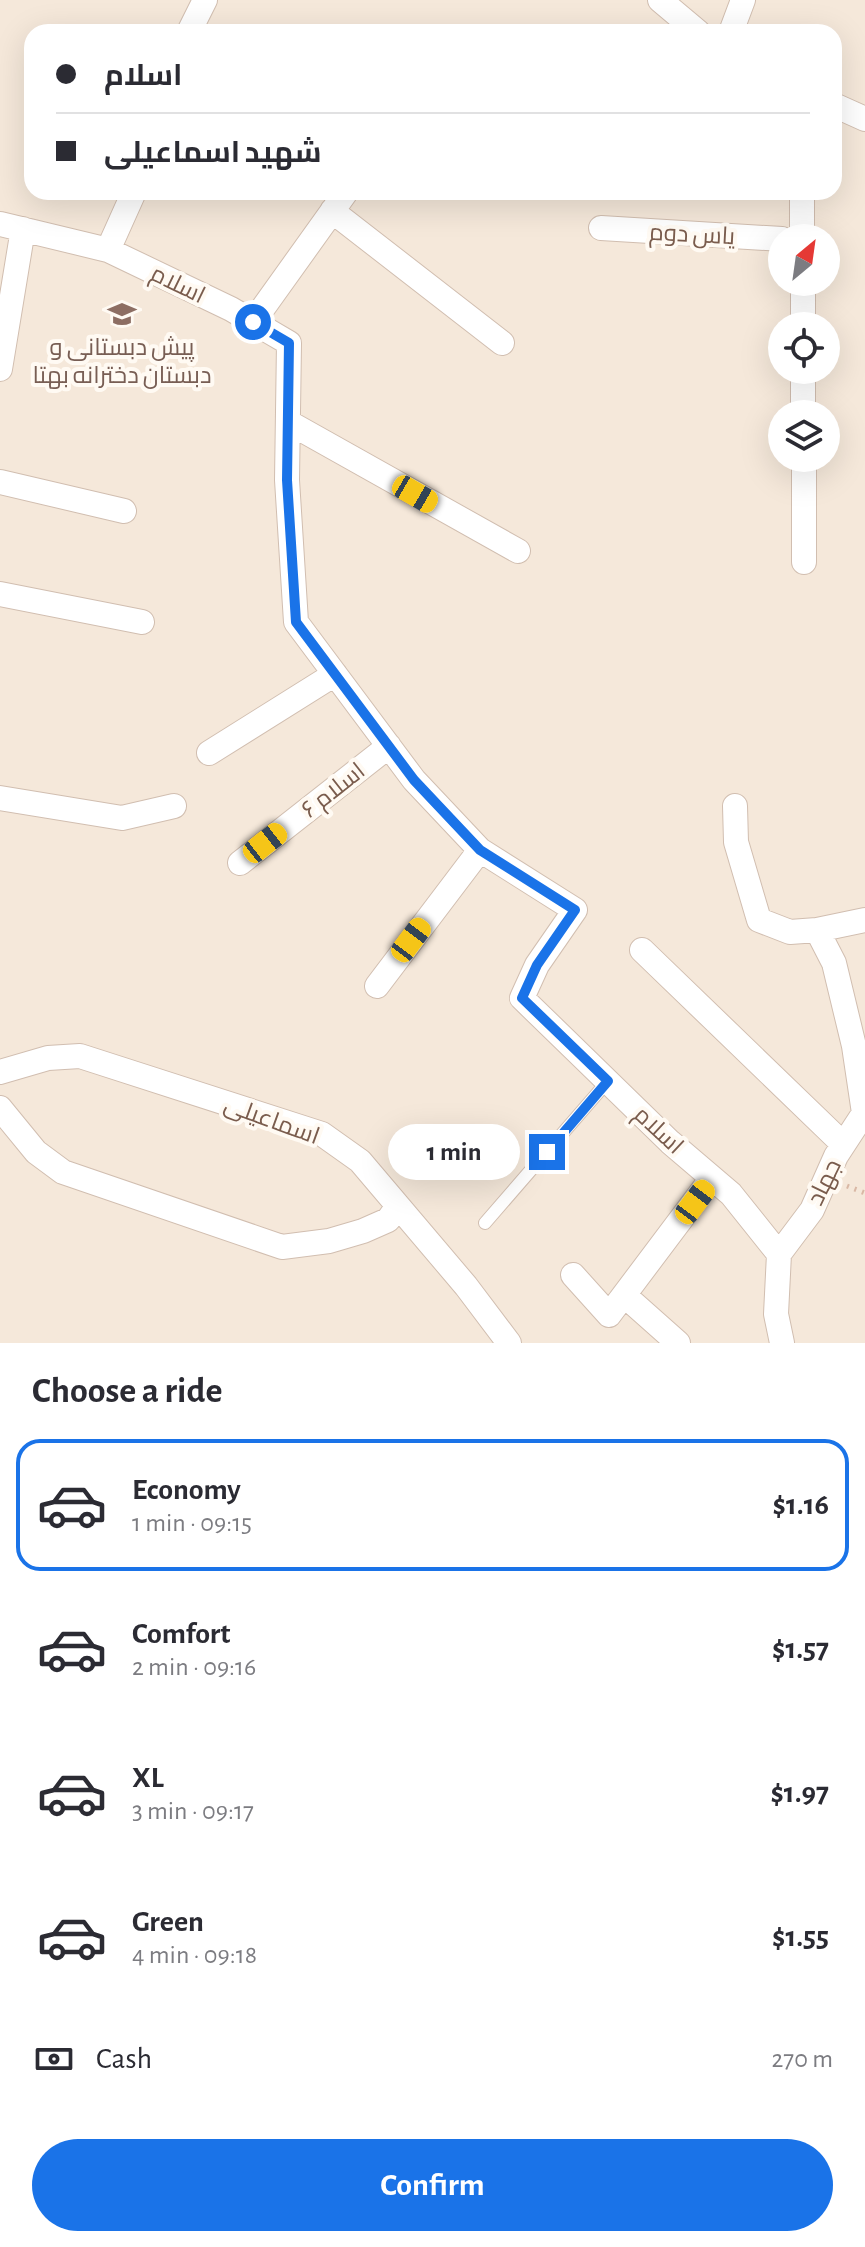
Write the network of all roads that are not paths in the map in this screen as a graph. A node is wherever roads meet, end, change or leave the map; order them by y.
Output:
1 (660, 0) edge
2 (743, 0) edge
3 (198, 3) edge
4 (191, 24) edge
5 (688, 24) edge
6 (734, 24) edge
7 (842, 109) edge
8 (865, 119) edge
9 (130, 200) edge
10 (802, 200) edge
11 (339, 202) edge
12 (802, 224) edge
13 (12, 227) edge
14 (601, 228) dead end
15 (768, 238) edge
16 (108, 250) junction
17 (253, 322) junction
18 (502, 343) dead end
19 (0, 369) edge
20 (288, 422) junction
21 (804, 472) edge
22 (0, 482) edge
23 (124, 511) dead end
24 (518, 551) dead end
25 (804, 562) dead end
26 (0, 594) edge
27 (142, 622) dead end
28 (335, 674) junction
29 (389, 746) junction
30 (209, 753) dead end
31 (0, 798) edge
32 (174, 806) dead end
33 (735, 806) dead end
34 (480, 850) junction
35 (240, 863) dead end
36 (865, 920) edge
37 (817, 930) junction
38 (642, 950) dead end
39 (377, 986) dead end
40 (0, 1072) edge
41 (608, 1081) junction
42 (0, 1108) edge
43 (843, 1144) junction
44 (712, 1178) junction
45 (398, 1206) junction
46 (485, 1223) dead end
47 (779, 1254) junction
48 (573, 1275) dead end
49 (624, 1295) junction
50 (509, 1343) edge
51 (678, 1343) edge
52 (782, 1343) edge

1 - 5 street
2 - 6 street
3 - 4 street
7 - 8 street
9 - 16 street
10 - 12 street
11 - 17 street
11 - 18 street
13 - 16 street, اسلام
13 - 19 street
14 - 15 street, یاس دوم
16 - 17 street, اسلام
17 - 20 street, اسلام
20 - 24 street
20 - 28 street, اسلام
21 - 25 street
22 - 23 street
26 - 27 street
28 - 29 street, اسلام
28 - 30 street
29 - 34 street, اسلام
29 - 35 street, اسلام ۶
31 - 32 street
33 - 37 street
34 - 39 street
34 - 41 street, اسلام
36 - 37 street
37 - 43 street, جهاد
38 - 43 street
40 - 45 street, اسماعیلی
41 - 44 street, اسلام
41 - 46 lane
42 - 45 street
43 - 47 street, جهاد
44 - 47 street, اسلام
44 - 49 street
45 - 50 street, اسماعیلی
47 - 52 street
48 - 49 street
49 - 51 street

